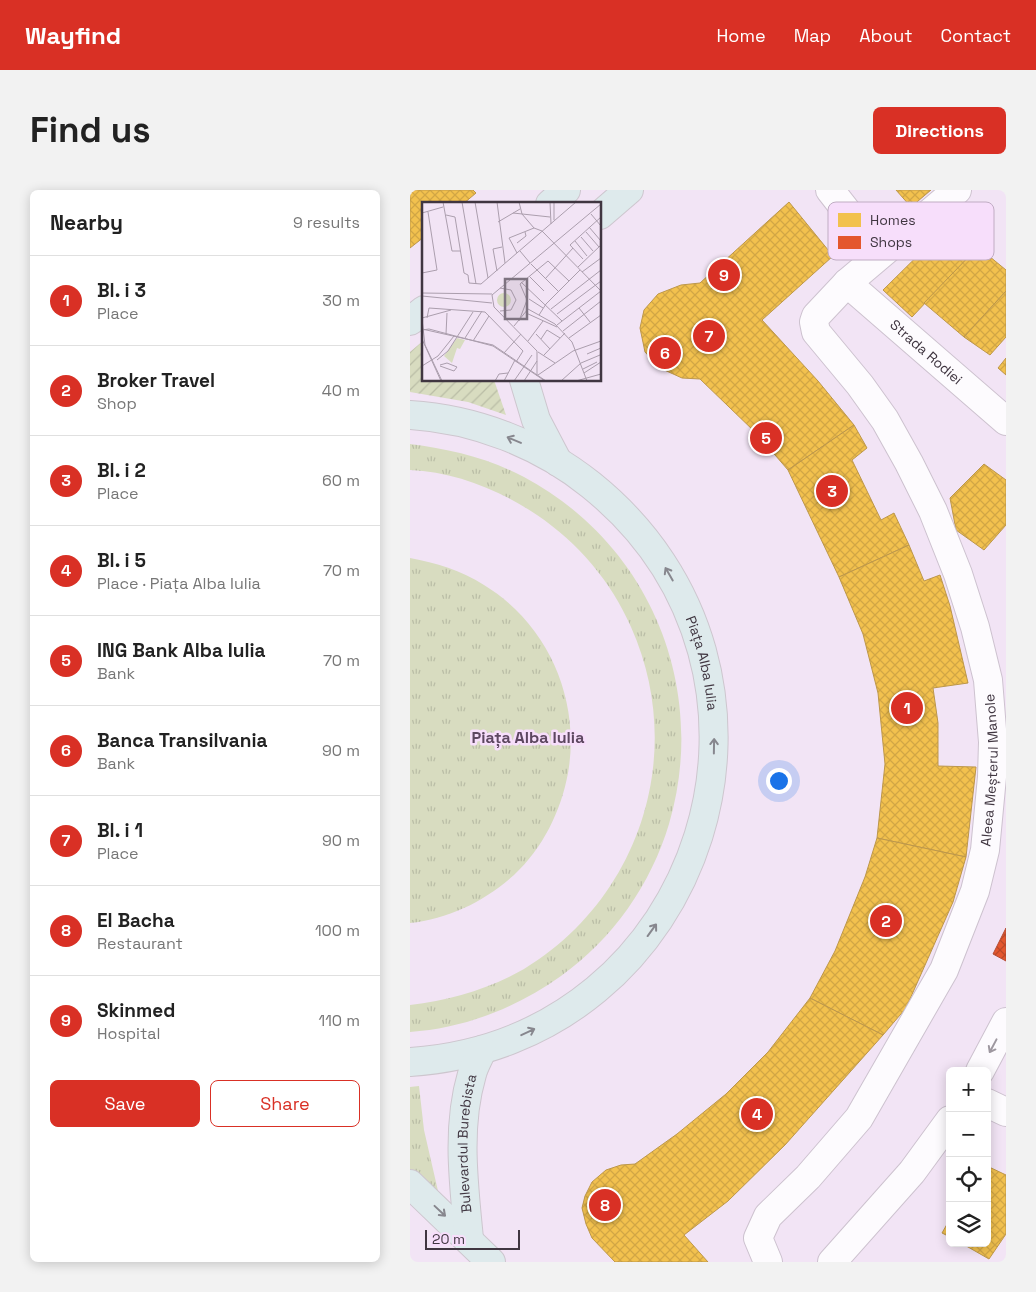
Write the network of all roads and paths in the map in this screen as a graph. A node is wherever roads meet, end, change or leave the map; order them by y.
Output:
1 (566, 190) edge
2 (628, 190) edge
3 (830, 190) edge
4 (957, 190) edge
5 (552, 202) edge
6 (839, 202) edge
7 (943, 202) edge
8 (601, 214) edge
9 (873, 260) edge
10 (847, 283) junction
11 (422, 312) edge
12 (410, 321) edge
13 (524, 381) edge
14 (410, 415) edge
15 (1006, 421) edge
16 (558, 462) junction
17 (1006, 1022) edge
18 (482, 1050) junction
19 (410, 1062) edge
20 (982, 1067) edge
21 (991, 1105) edge
22 (1006, 1112) edge
23 (946, 1125) edge
24 (410, 1184) edge
25 (469, 1239) junction
26 (491, 1262) edge
27 (768, 1262) edge
28 (832, 1262) edge

1 - 5 main road
2 - 8 main road
3 - 6 street
4 - 7 street, Aleea Meșterul Manole
9 - 10 street, Aleea Meșterul Manole
10 - 15 street, Strada Rodiei
10 - 27 street, Aleea Meșterul Manole
11 - 12 main road
13 - 16 main road
16 -> 14 main road, Piața Alba Iulia
18 -> 16 main road, Piața Alba Iulia
17 -> 20 street
18 - 19 main road, Piața Alba Iulia
18 - 25 main road, Bulevardul Burebista
21 - 22 street
23 - 28 street
24 -> 25 main road, Bulevardul Burebista
25 - 26 main road, Bulevardul Burebista

